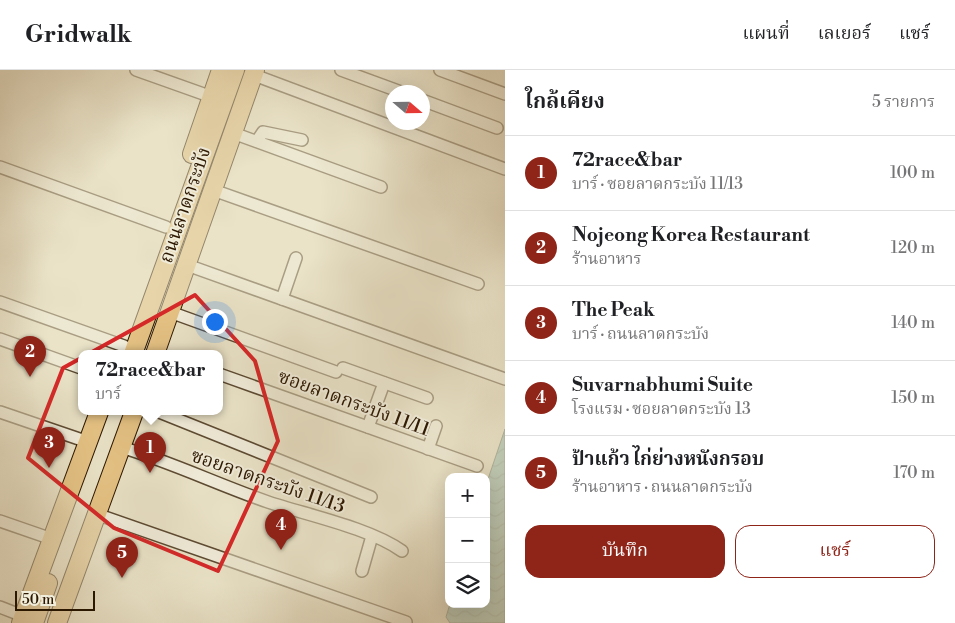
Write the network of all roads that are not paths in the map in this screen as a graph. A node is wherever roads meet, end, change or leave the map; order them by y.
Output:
1 (136, 70) edge
2 (221, 70) edge
3 (235, 70) edge
4 (341, 70) edge
5 (440, 70) edge
6 (250, 72) edge
7 (385, 86) edge
8 (505, 94) edge
9 (212, 97) junction
10 (430, 103) edge
11 (497, 128) dead end
12 (234, 133) junction
13 (302, 140) dead end
14 (257, 141) junction
15 (0, 167) edge
16 (505, 169) edge
17 (381, 187) dead end
18 (213, 190) junction
19 (166, 227) junction
20 (296, 258) dead end
21 (186, 265) junction
22 (478, 284) dead end
23 (282, 299) junction
24 (0, 302) edge
25 (170, 312) junction
26 (0, 339) edge
27 (123, 350) edge
28 (126, 350) edge
29 (126, 350) edge
30 (156, 350) edge
31 (156, 350) edge
32 (78, 367) edge
33 (223, 375) edge
34 (505, 380) edge
35 (384, 383) junction
36 (427, 398) dead end
37 (0, 412) edge
38 (98, 415) edge
39 (109, 415) edge
40 (123, 415) edge
41 (133, 415) edge
42 (166, 415) edge
43 (436, 426) dead end
44 (368, 427) junction
45 (88, 442) junction
46 (121, 447) junction
47 (428, 449) junction
48 (477, 466) dead end
49 (371, 497) dead end
50 (96, 514) junction
51 (0, 520) edge
52 (372, 536) junction
53 (52, 539) junction
54 (402, 550) dead end
55 (362, 571) dead end
56 (0, 608) edge
57 (26, 621) edge
58 (406, 622) dead end
59 (50, 623) edge
60 (57, 623) edge

1 - 9 street
2 - 9 main road, ถนนลาดกระบัง
3 - 28 main road
4 - 7 street
5 - 8 street
6 - 12 main road, ถนนลาดกระบัง
6 - 16 street
6 - 30 main road
9 - 19 main road, ถนนลาดกระบัง
10 - 11 street
12 - 14 street
12 - 18 main road, ถนนลาดกระบัง
13 - 14 street
14 - 17 street
15 - 19 street
18 - 21 main road, ถนนลาดกระบัง
18 - 22 street
19 - 29 main road, ถนนลาดกระบัง
20 - 23 street
21 - 23 street
21 - 25 main road, ถนนลาดกระบัง
23 - 34 street
24 - 27 street
25 - 31 main road, ถนนลาดกระบัง
25 - 35 street
26 - 32 street
33 - 44 street, ซอยลาดกระบัง 11/11
35 - 36 street
35 - 44 street
37 - 45 street
38 - 45 main road
39 - 57 main road
40 - 59 main road
41 - 46 main road
42 - 49 street
43 - 47 street
44 - 47 street, ซอยลาดกระบัง 11/11
45 - 53 main road
46 - 50 main road
46 - 52 street, ซอยลาดกระบัง 11/13
47 - 48 street, ซอยลาดกระบัง 11/11
50 - 58 street
50 - 60 main road
51 - 53 street
52 - 54 street, ซอยลาดกระบัง 11/13
52 - 55 street
53 - 57 main road
56 - 57 street

